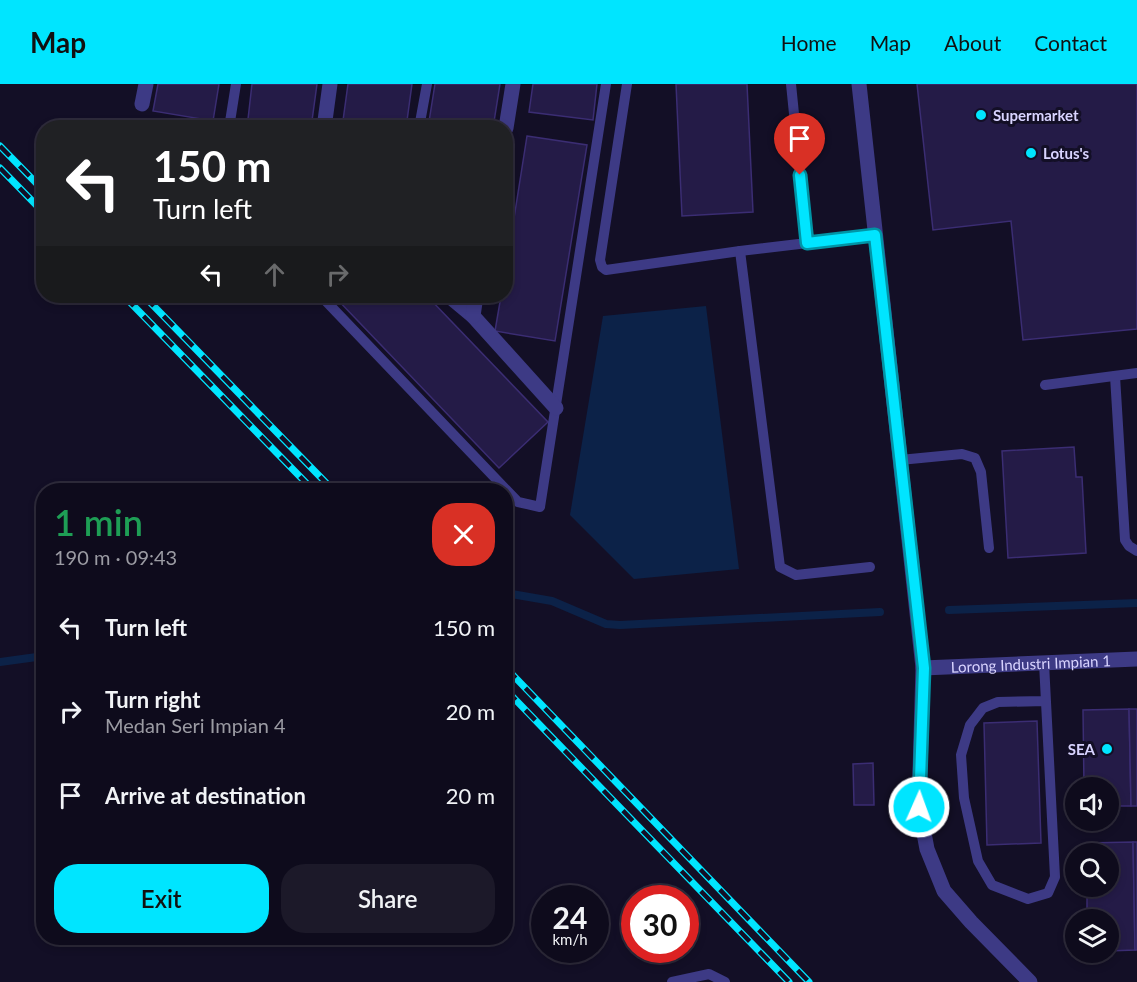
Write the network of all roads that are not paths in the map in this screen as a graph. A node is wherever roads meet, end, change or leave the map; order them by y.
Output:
1 (146, 84) edge
2 (236, 84) edge
3 (330, 84) edge
4 (427, 84) edge
5 (513, 84) edge
6 (606, 84) edge
7 (627, 84) edge
8 (791, 84) edge
9 (859, 84) edge
10 (142, 104) dead end
11 (230, 120) edge
12 (325, 120) edge
13 (420, 120) edge
14 (507, 120) edge
15 (875, 235) junction
16 (807, 243) junction
17 (740, 251) junction
18 (328, 303) edge
19 (457, 303) edge
20 (475, 303) edge
21 (473, 316) junction
22 (1137, 373) edge
23 (1115, 376) junction
24 (1045, 385) dead end
25 (556, 408) junction
26 (900, 460) junction
27 (500, 483) edge
28 (513, 497) edge
29 (989, 548) dead end
30 (1137, 551) edge
31 (870, 567) dead end
32 (1137, 659) edge
33 (1044, 663) junction
34 (924, 668) junction
35 (1046, 701) junction
36 (672, 982) edge
37 (725, 982) edge
38 (1030, 982) edge

1 - 10 street
2 - 11 lane
3 - 12 street
4 - 13 lane
5 - 14 street
6 - 25 lane
7 - 17 lane
8 - 16 lane
9 - 15 street
15 - 16 lane
15 - 26 street
16 - 17 lane
17 - 31 lane
18 - 27 lane
19 - 21 street
20 - 21 street
21 - 25 street
22 - 23 lane
23 - 24 lane
23 - 30 lane
25 - 28 lane
26 - 29 lane
26 - 34 street
32 - 33 street, Lorong Industri Impian 1
33 - 34 street, Lorong Industri Impian 1
33 - 35 lane
34 - 38 street
35 - 35 lane
36 - 37 lane

